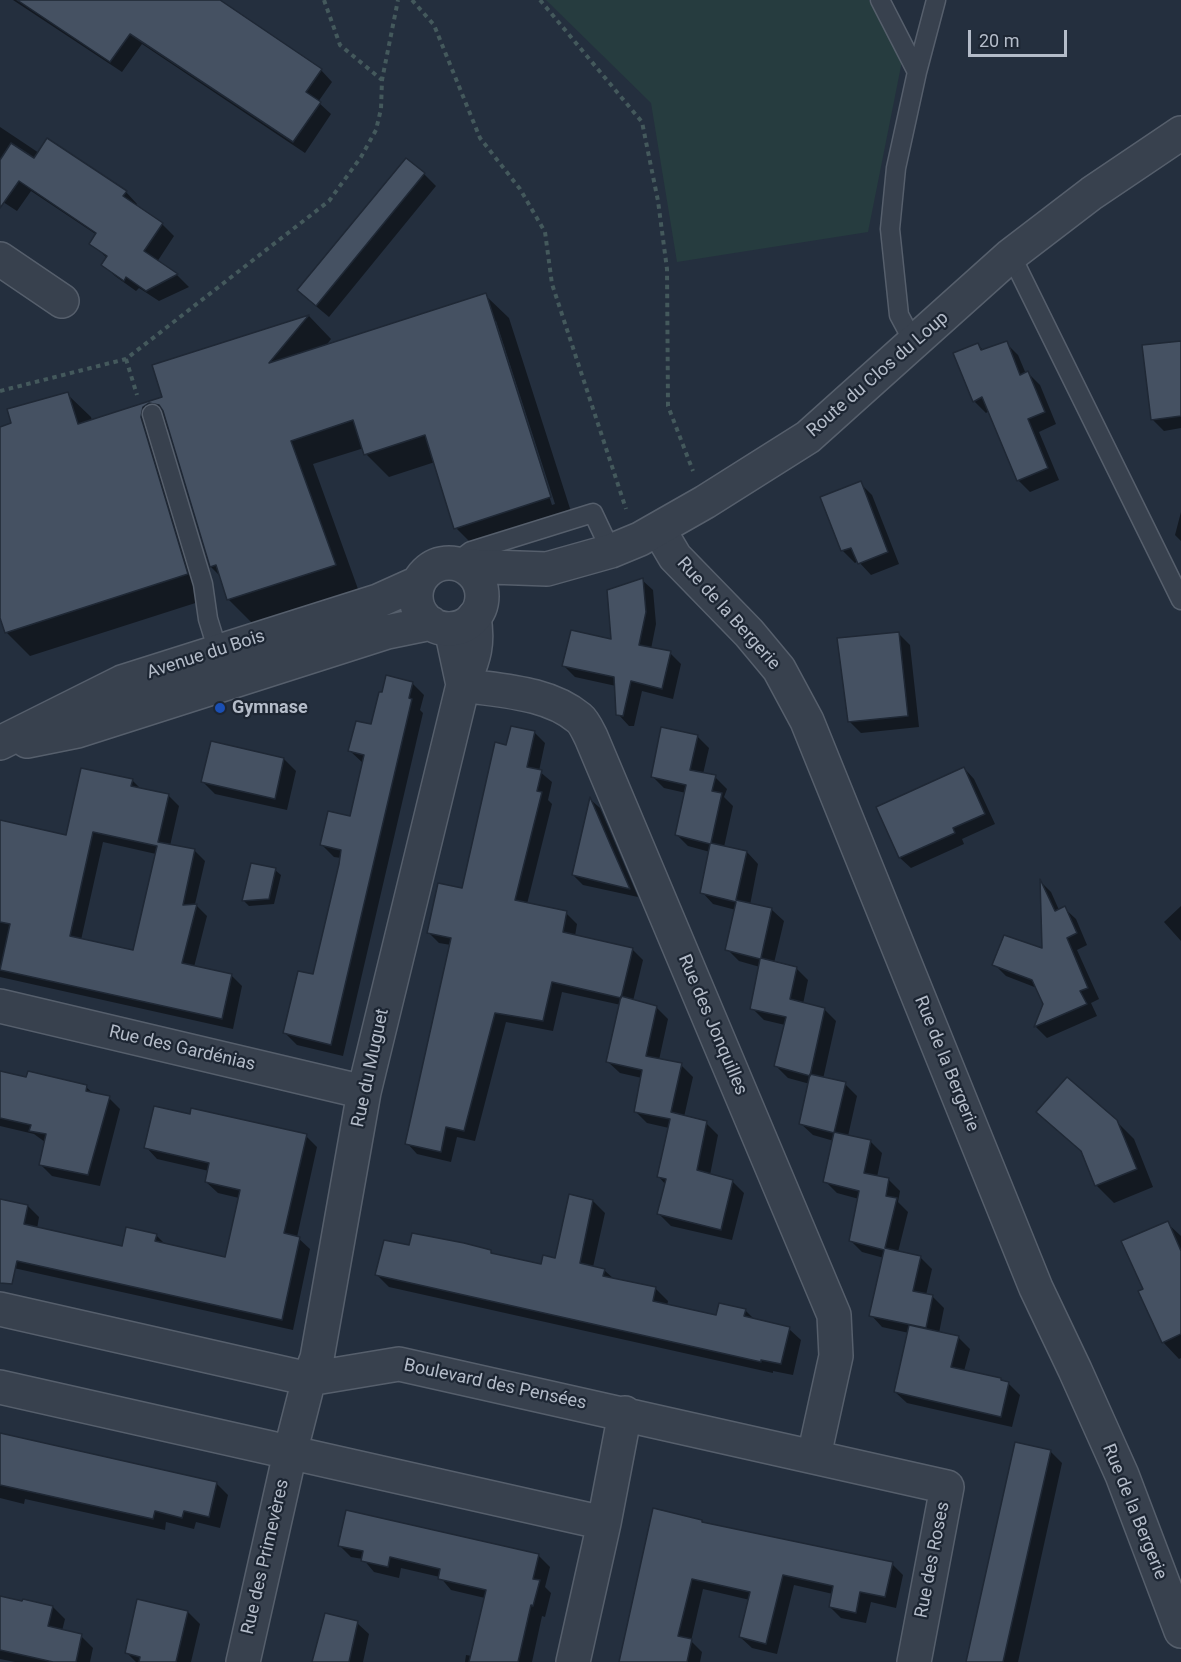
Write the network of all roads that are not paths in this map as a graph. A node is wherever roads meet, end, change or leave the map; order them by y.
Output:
1 (880, 0) edge
2 (936, 0) edge
3 (917, 72) junction
4 (1181, 134) edge
5 (1011, 255) junction
6 (0, 259) edge
7 (62, 301) dead end
8 (914, 343) junction
9 (152, 414) road end
10 (639, 539) junction
11 (458, 565) junction
12 (547, 568) junction
13 (418, 583) junction
14 (1181, 600) edge
15 (458, 620) junction
16 (218, 651) junction
17 (228, 682) junction
18 (463, 685) junction
19 (0, 745) edge
20 (0, 1006) edge
21 (364, 1092) junction
22 (0, 1309) edge
23 (309, 1379) junction
24 (0, 1387) edge
25 (625, 1413) junction
26 (290, 1453) junction
27 (814, 1456) junction
28 (604, 1523) junction
29 (1181, 1631) edge
30 (243, 1662) edge
31 (573, 1662) edge
32 (914, 1662) edge

1 - 3 lane
2 - 3 lane
3 - 8 lane
4 - 5 street, Route du Clos du Loup
5 - 8 street, Route du Clos du Loup
5 - 14 lane
6 - 7 street
8 - 10 street, Route du Clos du Loup
9 - 16 lane
10 - 11 lane
10 - 12 street, Route du Clos du Loup
10 - 29 street, Rue de la Bergerie
11 - 12 street, Route du Clos du Loup
11 - 13 street
11 - 15 street
12 - 15 street, Route du Clos du Loup
13 - 15 street
13 - 16 street, Avenue du Bois
15 - 17 street, Avenue du Bois
15 - 18 street, Rue du Muguet
16 - 17 lane
16 - 19 street, Avenue du Bois
17 - 19 street, Avenue du Bois
18 - 21 street, Rue du Muguet
18 - 27 street, Rue des Jonquilles
20 - 21 street, Rue des Gardénias
21 - 23 street, Rue du Muguet
22 - 23 street, Boulevard des Pensées
23 - 25 street, Boulevard des Pensées
23 - 26 street, Rue du Muguet
24 - 26 street
25 - 27 street, Boulevard des Pensées
25 - 28 street
26 - 28 street
26 - 30 street, Rue des Primevères
27 - 32 street, Rue des Roses
28 - 31 street

